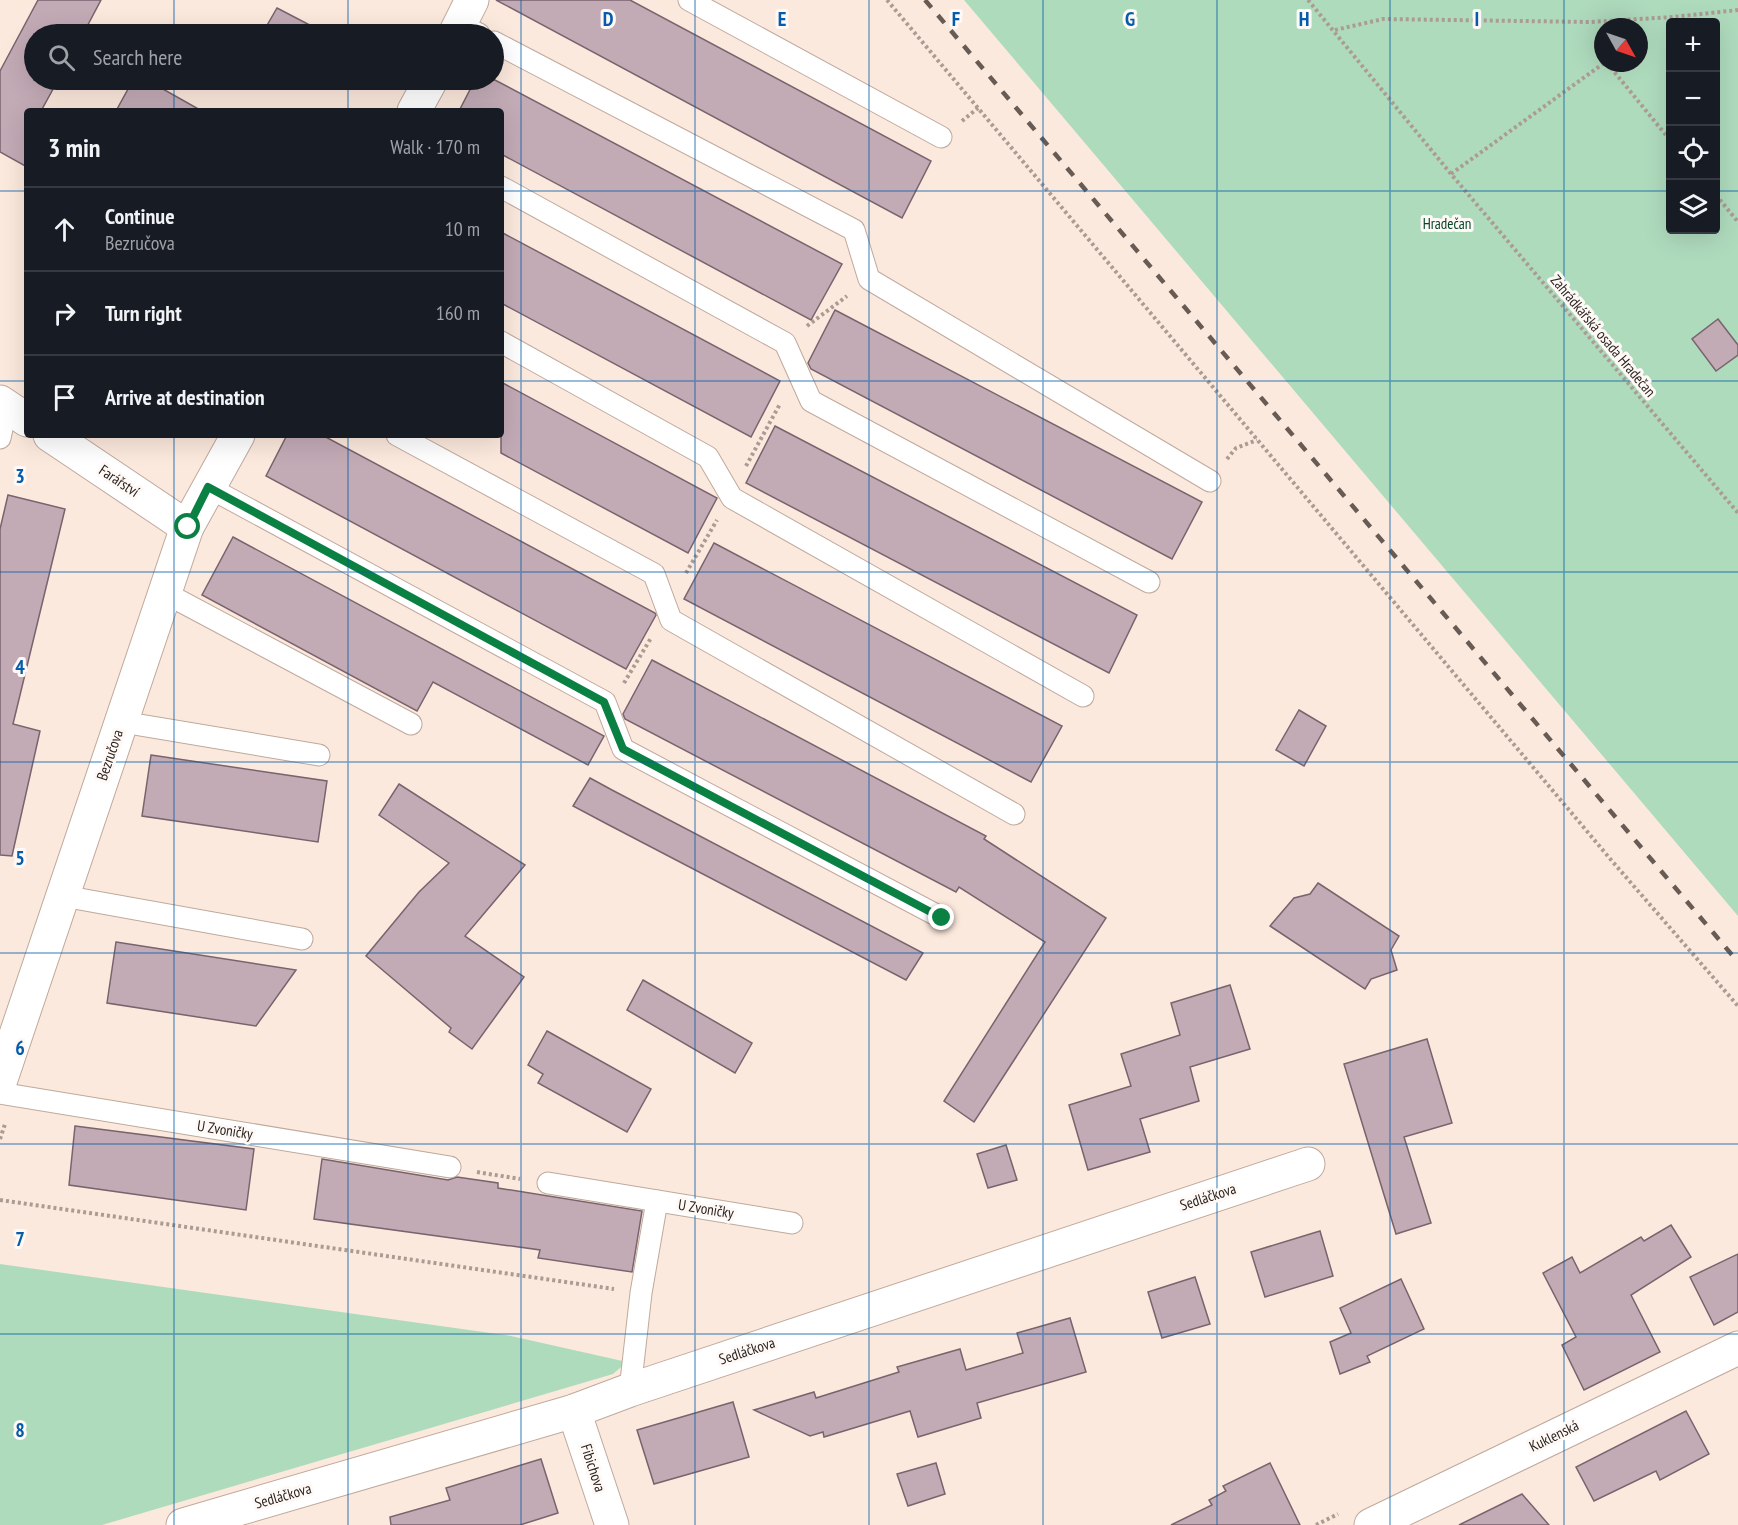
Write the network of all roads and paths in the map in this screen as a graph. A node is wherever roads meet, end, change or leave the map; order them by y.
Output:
1 (689, 0) edge
2 (887, 0) edge
3 (1308, 0) edge
4 (1738, 10) edge
5 (1335, 30) junction
6 (504, 47) edge
7 (1594, 71) edge
8 (1613, 72) edge
9 (426, 90) edge
10 (416, 108) edge
11 (1666, 134) edge
12 (941, 137) dead end
13 (1451, 174) junction
14 (504, 189) edge
15 (1720, 200) edge
16 (1738, 222) edge
17 (504, 344) edge
18 (11, 409) edge
19 (0, 438) edge
20 (54, 438) edge
21 (236, 438) edge
22 (403, 438) edge
23 (1257, 440) junction
24 (1210, 481) joint
25 (208, 487) junction
26 (1738, 513) edge
27 (188, 527) junction
28 (1149, 582) dead end
29 (165, 593) junction
30 (1083, 696) dead end
31 (122, 722) junction
32 (411, 724) dead end
33 (320, 755) dead end
34 (1014, 814) dead end
35 (63, 896) junction
36 (942, 918) dead end
37 (302, 939) dead end
38 (1738, 1006) edge
39 (0, 1082) edge
40 (0, 1093) edge
41 (1308, 1164) dead end
42 (450, 1167) joint
43 (548, 1183) joint
44 (0, 1200) edge
45 (657, 1201) junction
46 (792, 1223) dead end
47 (641, 1293) junction
48 (1738, 1348) edge
49 (630, 1390) junction
50 (574, 1411) junction
51 (183, 1525) edge
52 (612, 1525) edge
53 (1371, 1525) edge

1 - 12 lane
2 - 23 path
3 - 5 path, Zahrádkářská osada Hradečan
4 - 5 path
5 - 13 path, Zahrádkářská osada Hradečan
6 - 24 lane
7 - 13 path
8 - 11 path
9 - 10 street
13 - 26 path, Zahrádkářská osada Hradečan
14 - 28 lane
15 - 16 path
17 - 30 lane
18 - 19 lane
20 - 27 street, Farářství
21 - 25 street, Bezručova
22 - 34 lane
23 - 24 path
23 - 38 path
25 - 27 street, Bezručova
25 - 36 lane
27 - 29 street, Bezručova
29 - 31 street, Bezručova
29 - 32 lane
31 - 33 lane
31 - 35 street, Bezručova
35 - 37 lane
35 - 39 street, Bezručova
40 - 42 lane, U Zvoničky
41 - 49 street, Sedláčkova
42 - 43 path
43 - 45 lane, U Zvoničky
44 - 47 path
45 - 46 lane, U Zvoničky
45 - 47 lane
47 - 49 lane
48 - 53 street, Kuklenská
49 - 50 street, Sedláčkova
50 - 51 street, Sedláčkova
50 - 52 street, Fibichova

